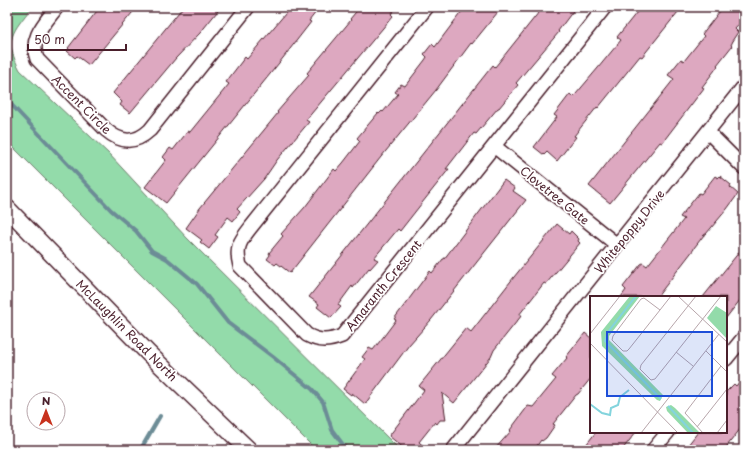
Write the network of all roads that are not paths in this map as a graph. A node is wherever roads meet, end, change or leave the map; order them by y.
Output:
1 (57, 7) edge
2 (248, 7) edge
3 (427, 7) edge
4 (604, 7) edge
5 (744, 86) edge
6 (708, 132) junction
7 (494, 146) junction
8 (744, 168) edge
9 (7, 208) edge
10 (617, 245) junction
11 (744, 337) edge
12 (727, 358) edge
13 (667, 433) edge
14 (249, 450) edge
15 (453, 450) edge
16 (653, 450) edge

1 - 2 street, Accent Circle
3 - 7 street, Amaranth Crescent
4 - 7 street, Amaranth Crescent
5 - 6 street, Whitepoppy Drive
6 - 8 street
6 - 10 street, Whitepoppy Drive
7 - 10 street, Clovetree Gate
9 - 14 main road, McLaughlin Road North
10 - 15 street, Whitepoppy Drive
11 - 12 street
13 - 16 street

